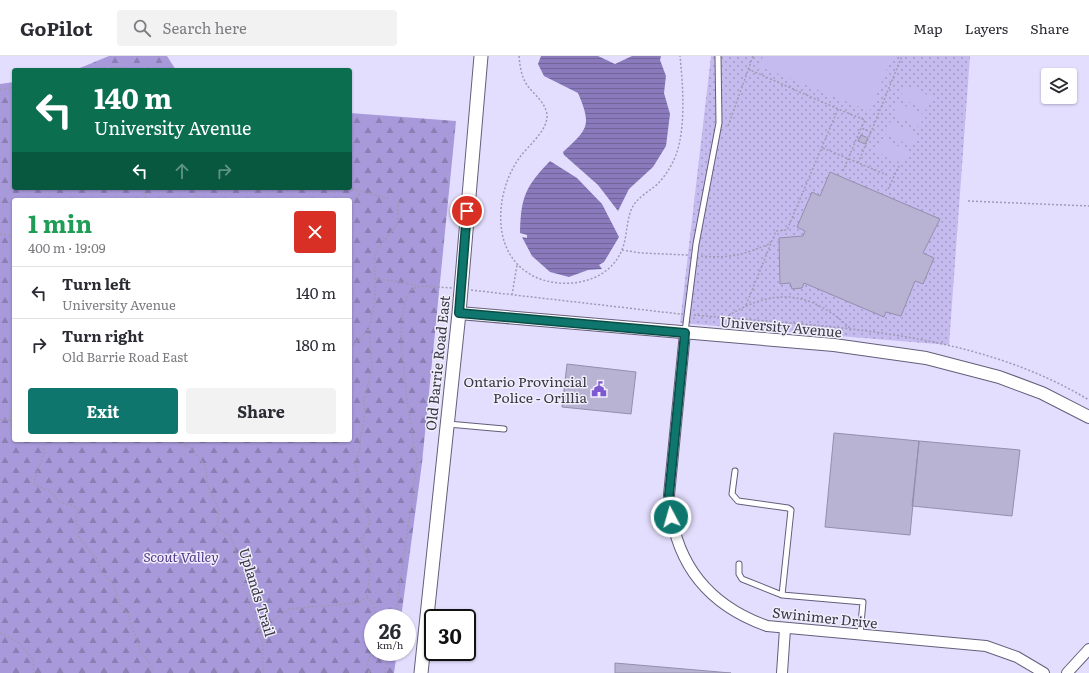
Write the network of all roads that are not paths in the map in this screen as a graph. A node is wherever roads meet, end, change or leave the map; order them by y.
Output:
1 (480, 56) edge
2 (718, 56) edge
3 (459, 313) junction
4 (685, 333) junction
5 (1089, 417) edge
6 (447, 424) junction
7 (504, 429) dead end
8 (735, 471) dead end
9 (739, 564) dead end
10 (782, 595) junction
11 (785, 629) junction
12 (860, 634) junction
13 (1089, 649) edge
14 (421, 673) edge
15 (782, 673) edge
16 (1044, 673) edge
17 (1067, 673) edge

1 - 3 main road, Old Barrie Road East
2 - 4 lane
3 - 4 street, University Avenue
3 - 6 main road, Old Barrie Road East
4 - 5 street, University Avenue
4 - 11 street, Swinimer Drive
6 - 7 lane
6 - 14 main road, Old Barrie Road East
8 - 10 lane
9 - 10 lane
10 - 12 lane
11 - 12 street, Swinimer Drive
11 - 15 street
12 - 16 street, Swinimer Drive
13 - 17 street

